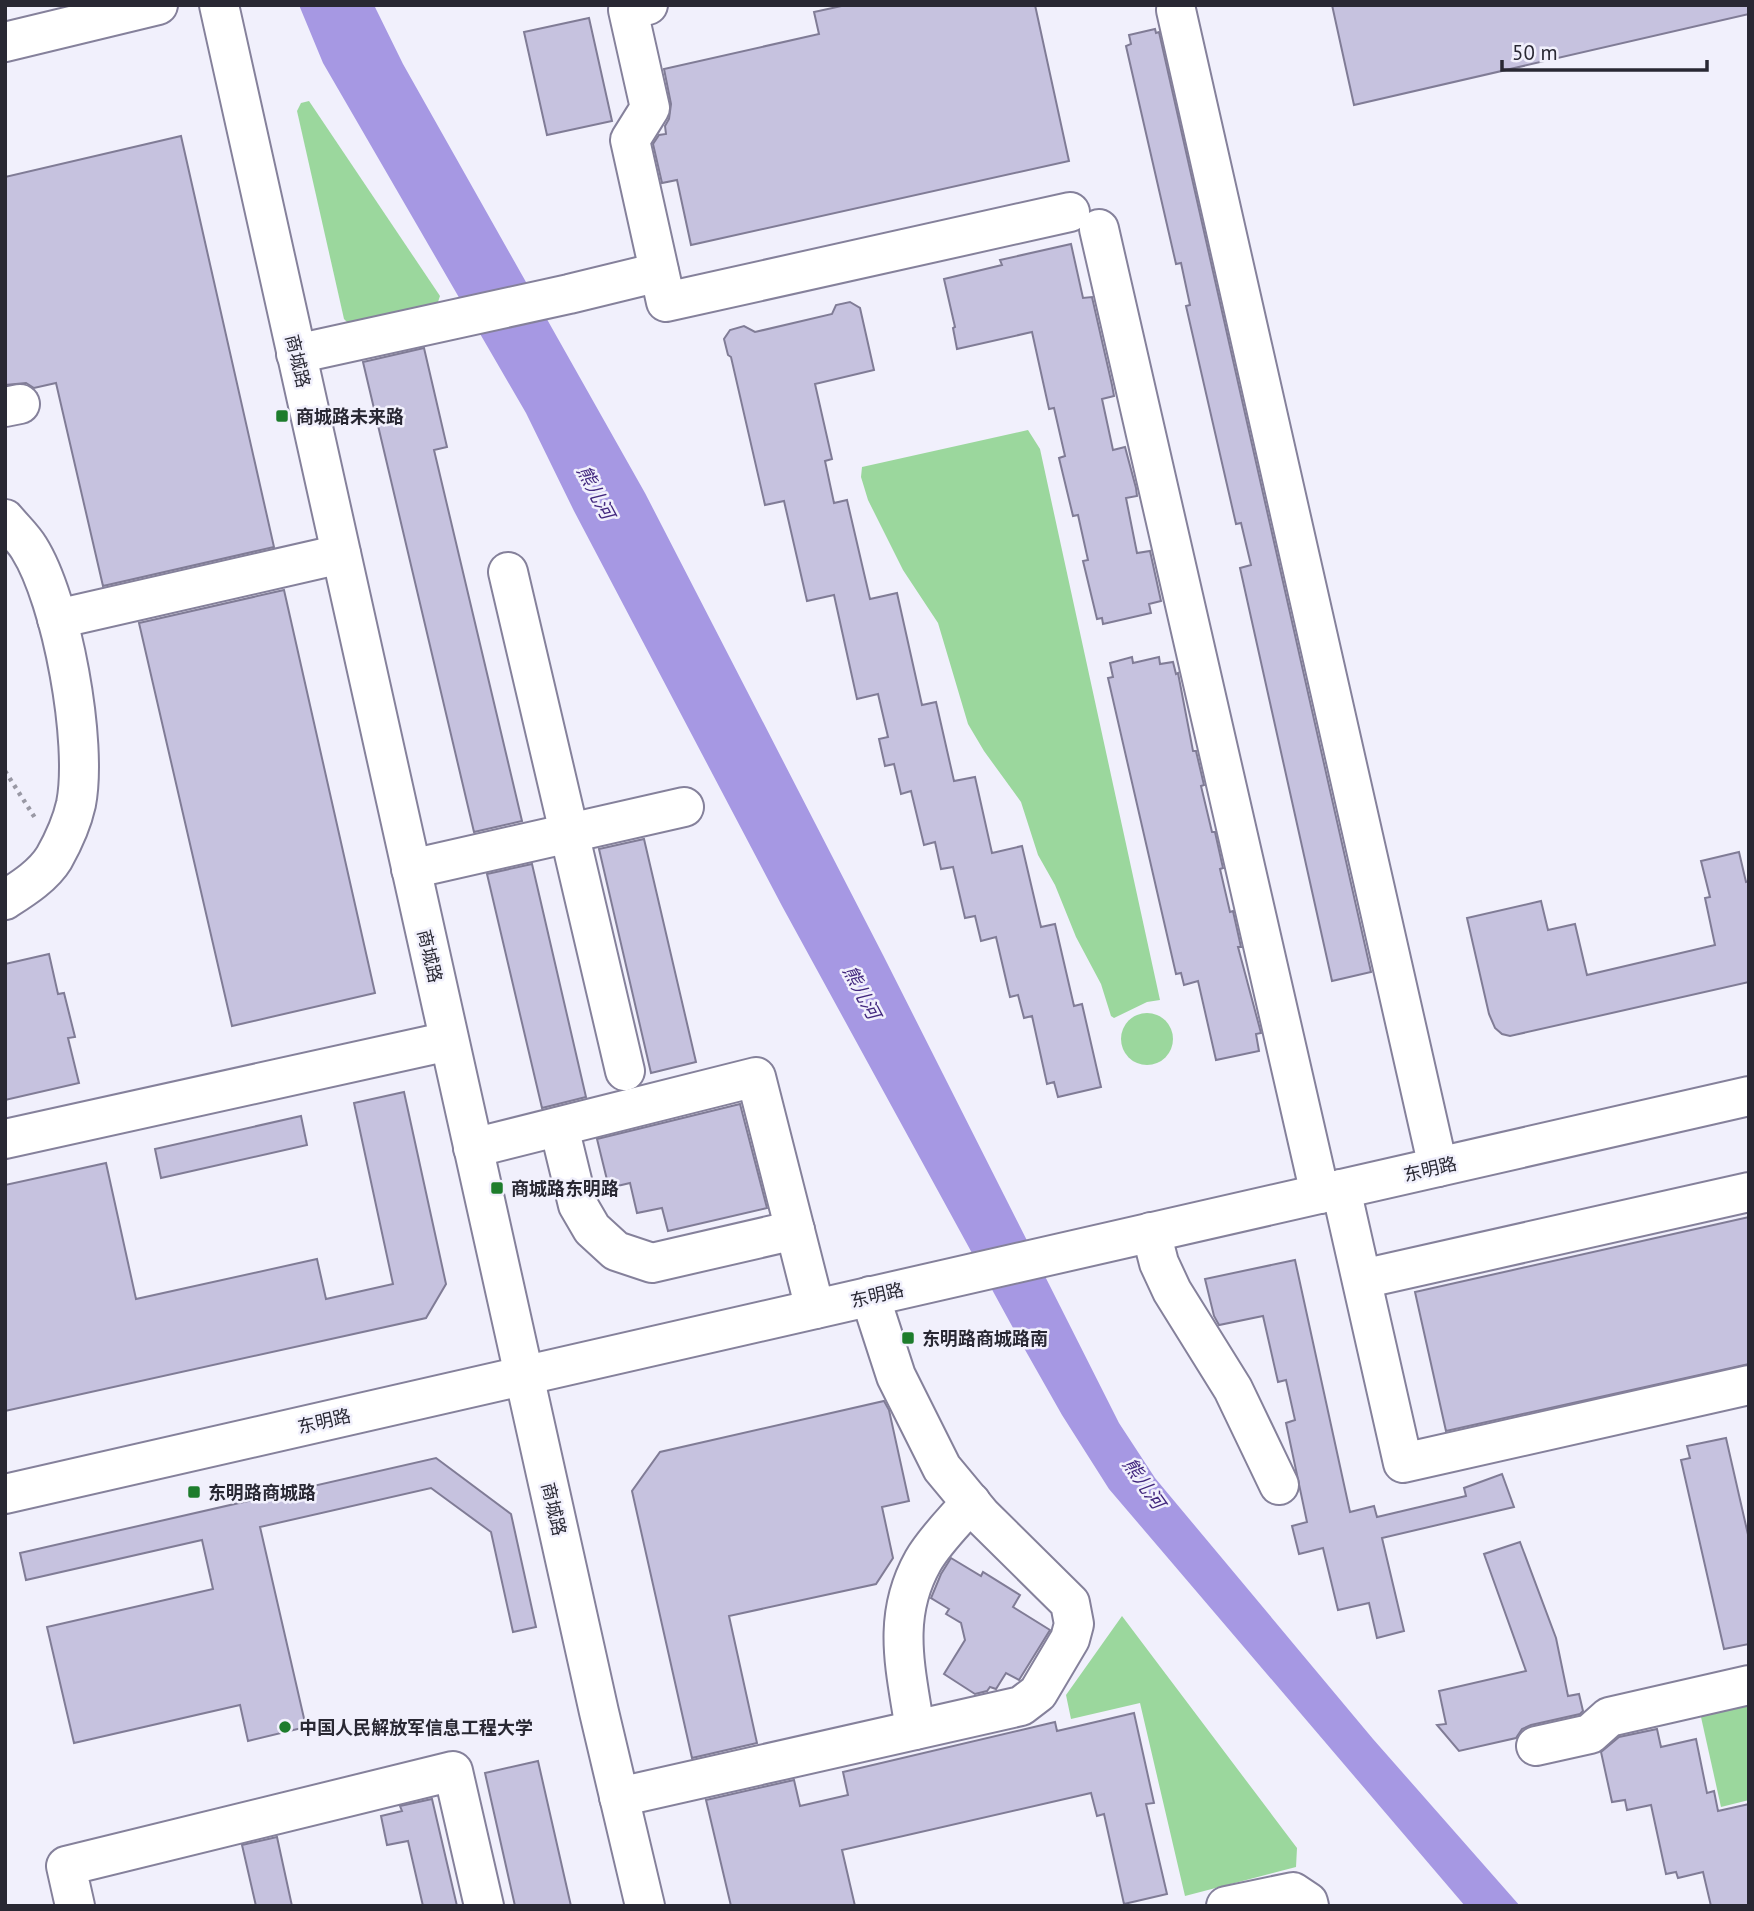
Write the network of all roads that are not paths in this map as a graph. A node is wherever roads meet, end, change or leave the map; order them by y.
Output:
1 (158, 5) edge
2 (219, 5) edge
3 (649, 5) edge
4 (1176, 10) dead end
5 (5, 42) edge
6 (659, 271) junction
7 (296, 354) junction
8 (5, 519) edge
9 (341, 554) junction
10 (508, 572) dead end
11 (57, 620) junction
12 (684, 807) dead end
13 (569, 833) junction
14 (411, 869) junction
15 (5, 900) edge
16 (449, 1041) junction
17 (625, 1071) dead end
18 (1749, 1096) edge
19 (559, 1127) junction
20 (5, 1139) edge
21 (473, 1148) junction
22 (1438, 1167) junction
23 (1331, 1191) junction
24 (1749, 1192) edge
25 (795, 1230) junction
26 (1151, 1232) junction
27 (1362, 1279) junction
28 (870, 1296) junction
29 (815, 1309) junction
30 (524, 1375) junction
31 (1749, 1385) edge
32 (1279, 1485) dead end
33 (5, 1494) edge
34 (971, 1502) junction
35 (1749, 1685) edge
36 (915, 1730) junction
37 (1536, 1746) dead end
38 (619, 1797) junction
39 (75, 1906) edge
40 (484, 1906) edge
41 (645, 1906) edge
42 (1226, 1906) edge
43 (1309, 1906) edge

1 - 5 street
2 - 7 street, 商城路
3 - 6 street
4 - 22 street
6 - 7 street
6 - 23 street
7 - 9 street, 商城路
8 - 11 street
9 - 11 street
9 - 14 street, 商城路
10 - 13 street
11 - 15 street
12 - 13 street
13 - 14 street
13 - 17 street
14 - 16 street, 商城路
16 - 20 street
16 - 21 street, 商城路
18 - 22 street, 东明路
19 - 21 street
19 - 25 street
19 - 25 street
21 - 30 street, 商城路
22 - 23 street, 东明路
23 - 26 street, 东明路
23 - 27 street
24 - 27 street
25 - 29 street
26 - 28 street, 东明路
26 - 32 street
27 - 31 street
28 - 29 street, 东明路
28 - 34 street
29 - 30 street, 东明路
30 - 33 street, 东明路
30 - 38 street, 商城路
34 - 36 street
34 - 36 street
35 - 37 street
36 - 38 street
38 - 41 street, 商城路
39 - 40 street
42 - 43 street

